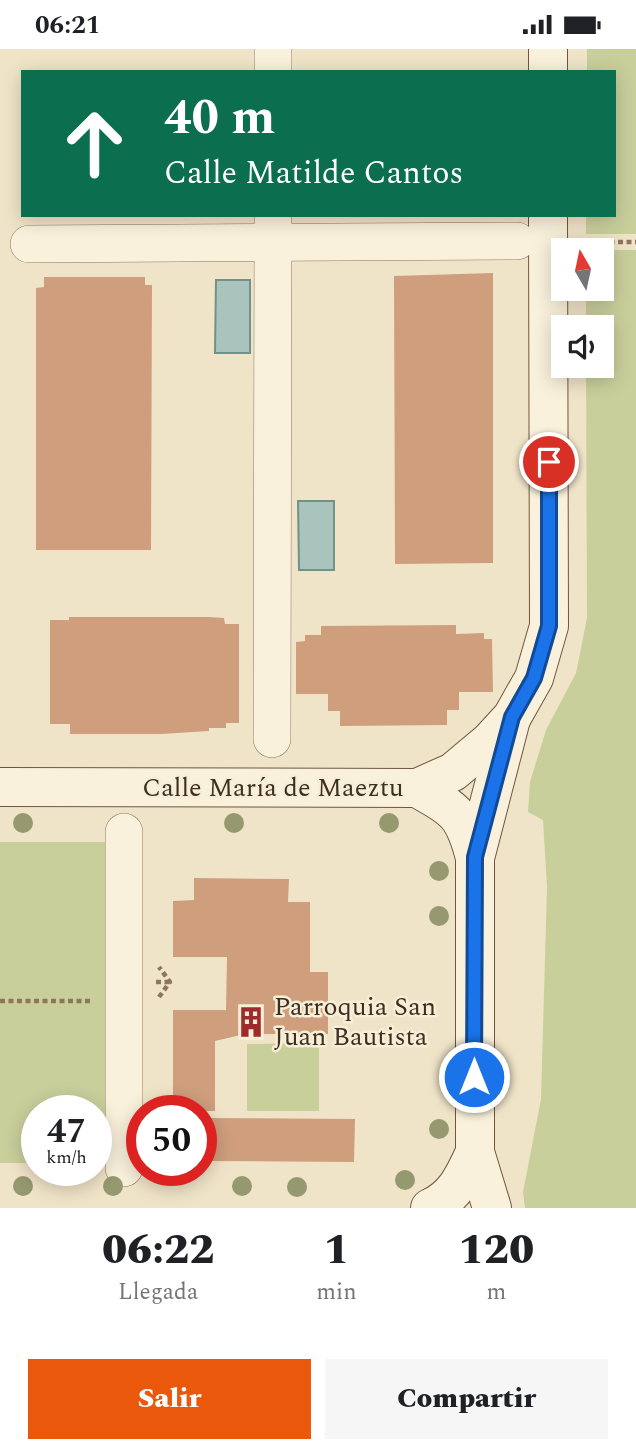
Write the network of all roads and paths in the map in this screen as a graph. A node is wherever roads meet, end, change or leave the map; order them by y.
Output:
1 (273, 49) edge
2 (548, 49) edge
3 (273, 70) edge
4 (548, 70) edge
5 (548, 217) edge
6 (273, 229) edge
7 (517, 241) dead end
8 (614, 242) edge
9 (636, 242) edge
10 (29, 244) dead end
11 (512, 717) junction
12 (272, 739) dead end
13 (0, 787) edge
14 (417, 788) junction
15 (124, 832) dead end
16 (475, 857) junction
17 (155, 982) dead end
18 (173, 982) dead end
19 (0, 1001) edge
20 (124, 1001) junction
21 (475, 1152) junction
22 (124, 1168) dead end
23 (430, 1208) edge
24 (492, 1208) edge

1 - 3 street
2 - 4 main road
5 - 11 main road
6 - 7 street
6 - 10 street
6 - 12 street
8 - 9 path
11 - 14 main road
11 - 16 main road
13 - 14 main road, Calle María de Maeztu
14 - 16 main road, Calle María de Maeztu
15 - 20 street
16 - 21 main road, Calle María de Maeztu
17 - 18 path
19 - 20 path
20 - 22 street
21 - 23 main road, Calle María de Maeztu
21 - 24 main road

